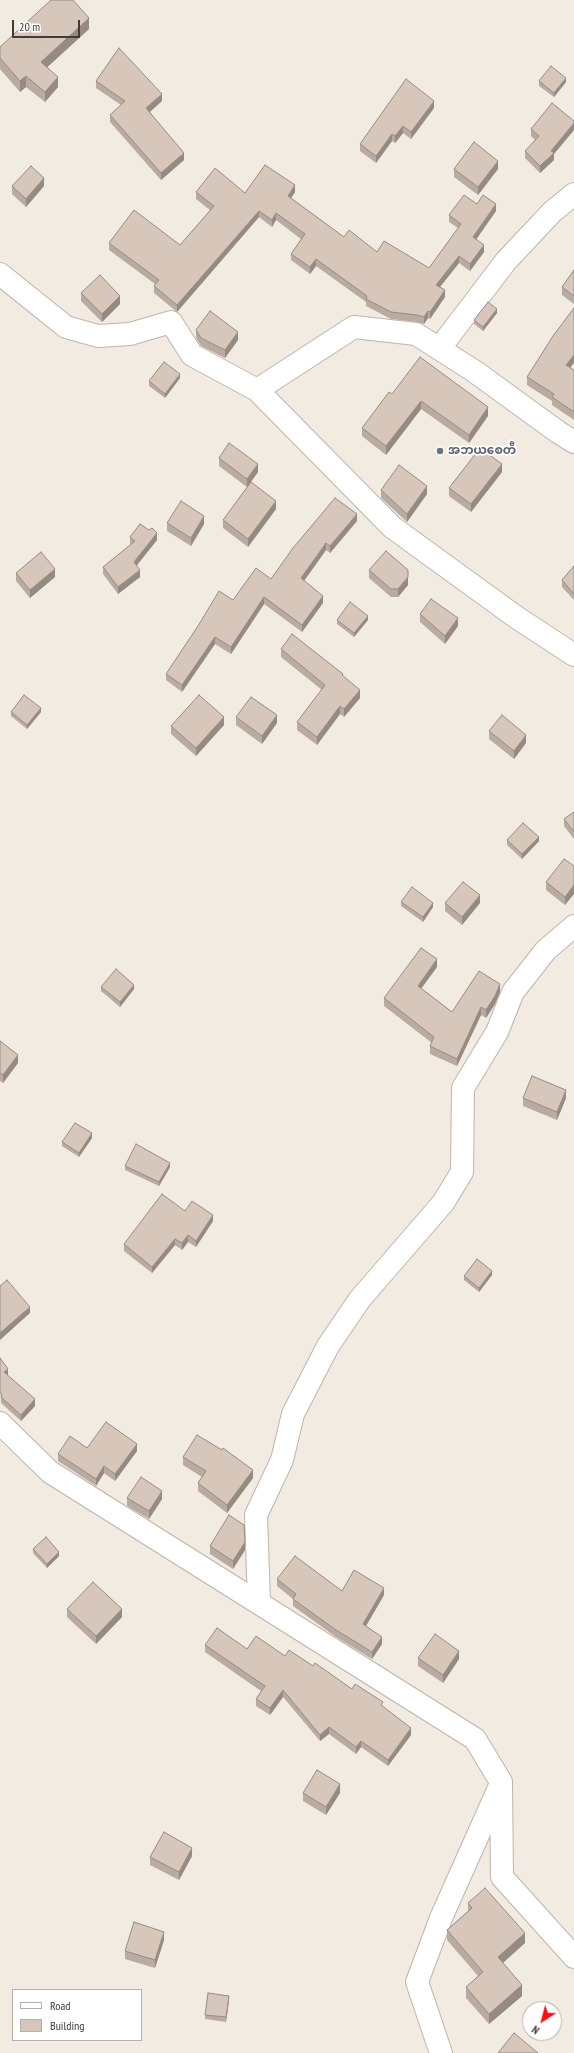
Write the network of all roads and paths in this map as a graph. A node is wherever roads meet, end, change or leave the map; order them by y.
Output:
1 (574, 194) edge
2 (0, 274) edge
3 (439, 349) junction
4 (257, 390) junction
5 (574, 442) edge
6 (574, 655) edge
7 (574, 926) edge
8 (0, 1423) edge
9 (259, 1604) junction
10 (501, 1782) junction
11 (574, 1957) edge
12 (441, 2053) edge

1 - 3 street
2 - 4 street
3 - 4 street
3 - 5 street
4 - 6 street
7 - 9 street
8 - 9 street
9 - 10 street
10 - 11 street
10 - 12 street

